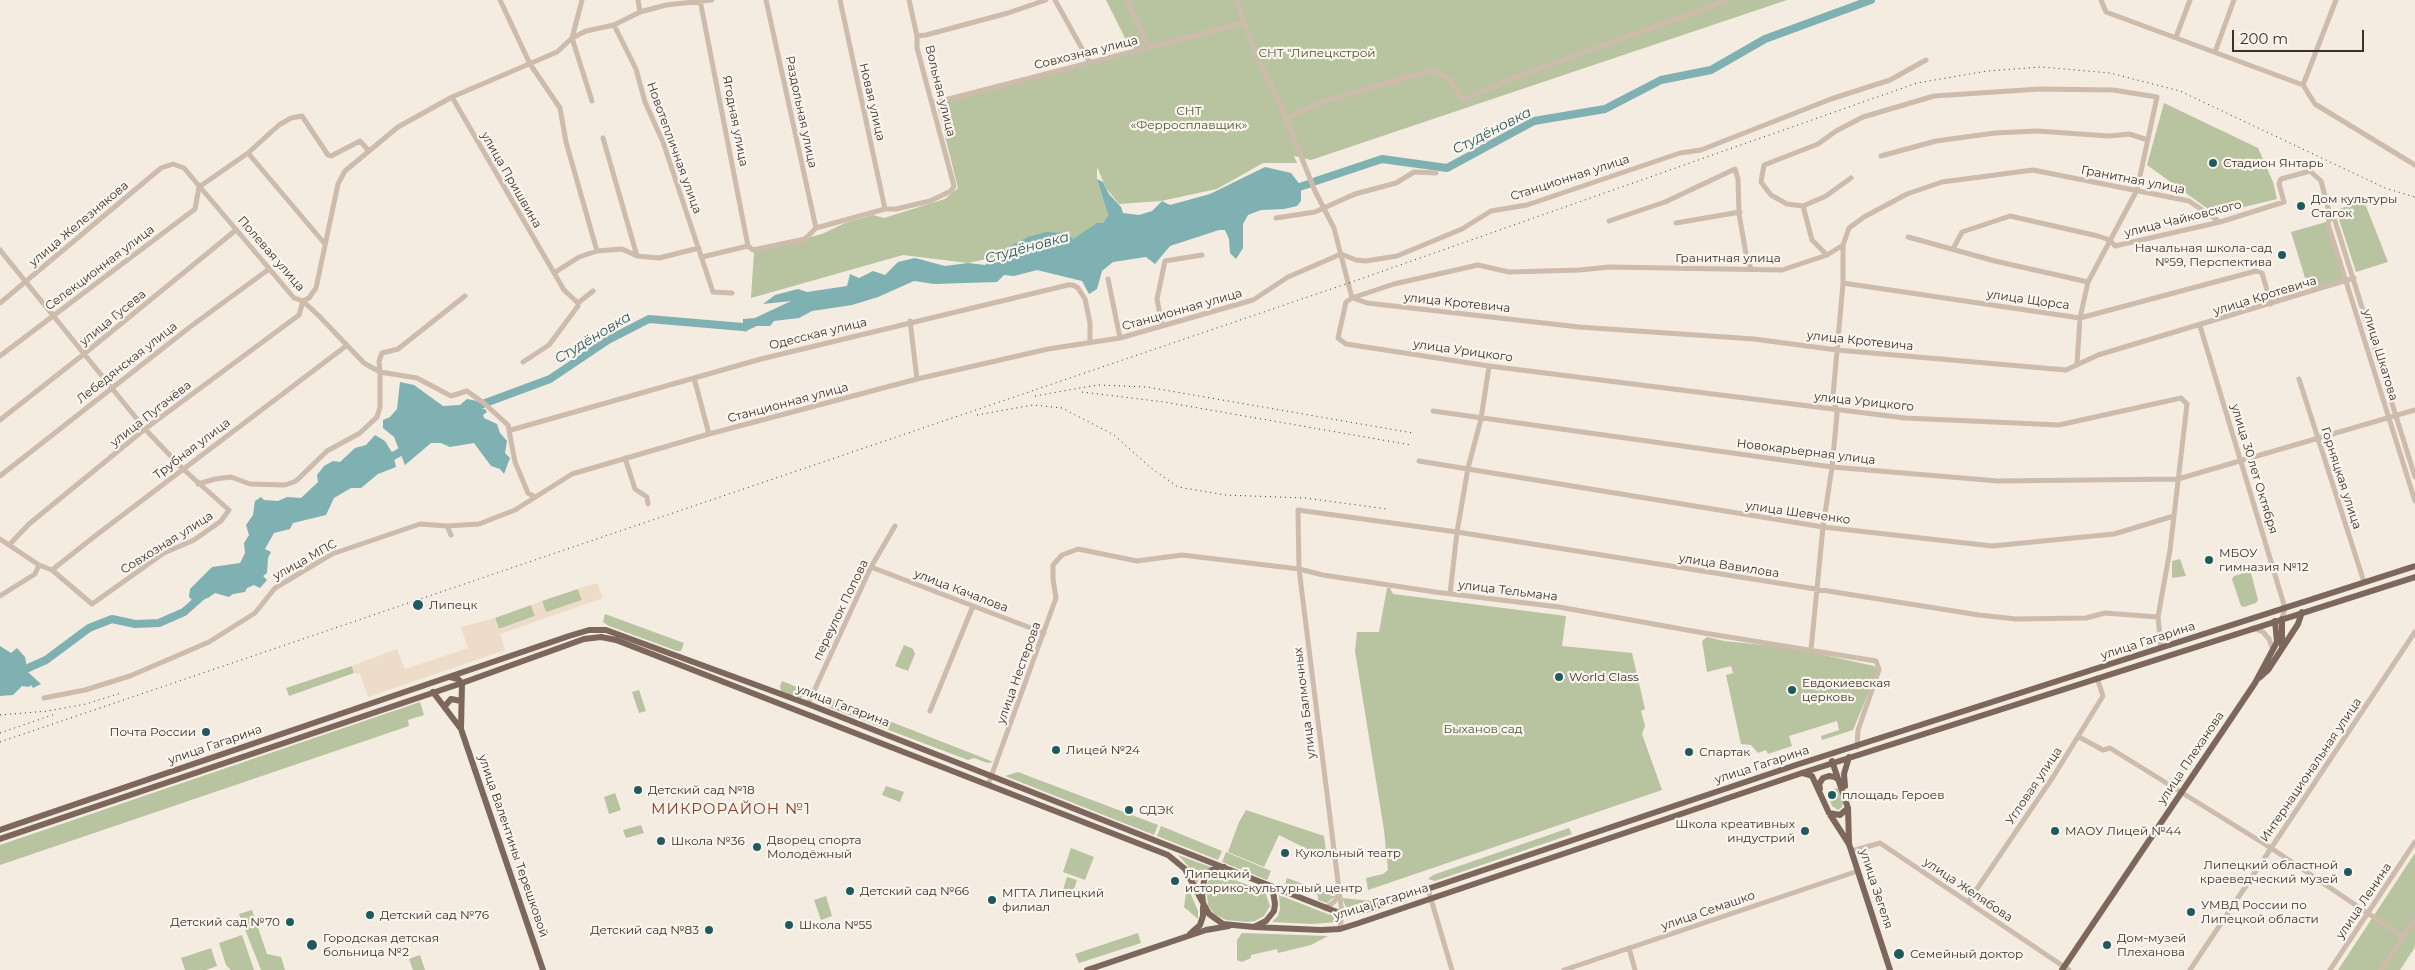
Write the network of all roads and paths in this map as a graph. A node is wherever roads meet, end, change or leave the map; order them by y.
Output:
1 (500, 0) edge
2 (582, 0) edge
3 (638, 0) edge
4 (712, 0) edge
5 (766, 0) edge
6 (840, 0) edge
7 (909, 0) edge
8 (1046, 0) edge
9 (1054, 0) edge
10 (1127, 0) edge
11 (1236, 0) edge
12 (1729, 0) edge
13 (2101, 0) edge
14 (2190, 0) edge
15 (2234, 0) edge
16 (2336, 0) edge
17 (700, 1) edge
18 (640, 12) junction
19 (1244, 23) junction
20 (614, 25) junction
21 (917, 36) junction
22 (2176, 37) junction
23 (572, 38) junction
24 (1149, 48) junction
25 (2214, 52) junction
26 (1926, 60) dead end
27 (1090, 63) junction
28 (530, 64) junction
29 (2303, 85) junction
30 (452, 97) junction
31 (592, 101) dead end
32 (933, 102) junction
33 (1286, 118) junction
34 (603, 138) dead end
35 (2148, 140) junction
36 (368, 150) junction
37 (248, 153) junction
38 (1881, 156) dead end
39 (173, 164) joint
40 (2415, 166) edge
41 (1436, 173) dead end
42 (1851, 178) dead end
43 (199, 187) junction
44 (2137, 190) junction
45 (2284, 202) joint
46 (1803, 206) junction
47 (1324, 207) junction
48 (885, 209) junction
49 (1740, 212) junction
50 (2330, 215) junction
51 (1276, 218) dead end
52 (1609, 221) dead end
53 (2220, 222) junction
54 (1676, 223) dead end
55 (816, 228) junction
56 (236, 230) junction
57 (1908, 238) dead end
58 (2110, 240) junction
59 (325, 244) junction
60 (1843, 245) junction
61 (748, 246) junction
62 (699, 248) junction
63 (1953, 249) junction
64 (0, 250) edge
65 (596, 251) junction
66 (1341, 254) junction
67 (1202, 255) dead end
68 (1827, 255) junction
69 (637, 256) junction
70 (702, 257) junction
71 (269, 269) junction
72 (1751, 269) junction
73 (554, 273) junction
74 (2354, 278) junction
75 (1108, 279) dead end
76 (2347, 280) junction
77 (26, 281) junction
78 (2088, 282) junction
79 (1843, 283) junction
80 (593, 291) dead end
81 (732, 293) dead end
82 (465, 296) dead end
83 (1352, 298) junction
84 (303, 301) junction
85 (0, 303) edge
86 (578, 303) junction
87 (2271, 304) junction
88 (53, 315) junction
89 (2080, 318) junction
90 (910, 321) junction
91 (1162, 325) junction
92 (2200, 326) junction
93 (1120, 338) junction
94 (1090, 342) junction
95 (346, 346) junction
96 (1837, 350) junction
97 (84, 354) junction
98 (0, 356) edge
99 (523, 362) dead end
100 (2077, 364) junction
101 (1489, 366) junction
102 (380, 372) junction
103 (694, 378) junction
104 (917, 379) junction
105 (2299, 379) dead end
106 (111, 388) junction
107 (1835, 409) junction
108 (2415, 410) edge
109 (1433, 411) dead end
110 (2395, 416) junction
111 (2388, 418) junction
112 (1480, 419) junction
113 (0, 420) edge
114 (145, 429) junction
115 (511, 430) junction
116 (709, 434) junction
117 (2318, 438) junction
118 (625, 458) junction
119 (2240, 460) junction
120 (1419, 461) dead end
121 (1468, 468) junction
122 (1832, 468) junction
123 (183, 469) junction
124 (0, 476) edge
125 (2415, 477) edge
126 (2178, 479) junction
127 (198, 484) junction
128 (535, 497) junction
129 (2415, 501) edge
130 (648, 504) dead end
131 (1298, 510) joint
132 (2174, 516) junction
133 (447, 526) junction
134 (895, 526) dead end
135 (1823, 527) junction
136 (1457, 532) junction
137 (451, 535) dead end
138 (0, 539) edge
139 (9, 545) junction
140 (39, 565) junction
141 (1053, 566) joint
142 (2415, 566) edge
143 (871, 567) junction
144 (52, 570) junction
145 (1299, 570) junction
146 (2415, 577) edge
147 (2364, 582) junction
148 (1817, 590) junction
149 (1450, 594) junction
150 (0, 596) edge
151 (973, 606) junction
152 (2285, 608) junction
153 (2302, 612) junction
154 (2265, 614) junction
155 (2158, 617) junction
156 (2278, 620) junction
157 (2253, 628) junction
158 (2415, 632) edge
159 (1044, 633) junction
160 (2161, 648) junction
161 (2282, 648) junction
162 (1811, 650) junction
163 (2273, 650) junction
164 (2160, 658) junction
165 (706, 666) junction
166 (703, 674) junction
167 (449, 677) junction
168 (2097, 678) junction
169 (437, 681) junction
170 (462, 683) junction
171 (2255, 683) junction
172 (433, 692) junction
173 (44, 698) dead end
174 (461, 701) junction
175 (808, 704) junction
176 (445, 706) junction
177 (930, 711) dead end
178 (460, 725) junction
179 (272, 737) junction
180 (2079, 737) junction
181 (275, 746) junction
182 (1857, 747) junction
183 (1821, 758) junction
184 (1848, 758) junction
185 (1834, 762) junction
186 (1802, 773) junction
187 (991, 776) junction
188 (1841, 782) junction
189 (988, 785) junction
190 (1820, 790) junction
191 (2181, 792) junction
192 (1846, 797) junction
193 (1848, 808) junction
194 (1829, 813) junction
195 (0, 830) edge
196 (0, 839) edge
197 (2415, 842) edge
198 (1849, 844) junction
199 (2271, 848) junction
200 (1546, 849) junction
201 (1852, 851) junction
202 (1549, 859) junction
203 (1225, 867) junction
204 (1858, 871) junction
205 (1269, 886) junction
206 (1428, 889) junction
207 (1338, 894) junction
208 (1431, 899) junction
209 (1202, 902) junction
210 (1968, 902) junction
211 (1325, 908) junction
212 (2368, 913) junction
213 (1342, 914) junction
214 (2415, 919) edge
215 (1230, 926) junction
216 (1254, 927) junction
217 (1340, 929) junction
218 (1187, 936) junction
219 (2403, 937) junction
220 (1629, 948) junction
221 (2065, 969) edge
222 (543, 970) edge
223 (1087, 970) edge
224 (1452, 970) edge
225 (1564, 970) edge
226 (1635, 970) edge
227 (1890, 970) edge
228 (2190, 970) edge
229 (2330, 970) edge
230 (2381, 970) edge

1 - 28 street
2 - 23 street
3 - 18 street
4 - 17 street
5 - 55 street, Раздольная улица
6 - 48 street, Новая улица
7 - 21 street, Вольная улица
8 - 21 street
9 - 27 street
10 - 24 street
11 - 19 street
12 - 33 street
13 - 22 street
14 - 22 street
15 - 25 street
16 - 29 street
17 - 18 street
17 - 61 street, Ягодная улица
18 - 20 street
19 - 24 street, Совхозная улица
19 - 33 street
20 - 23 street
20 - 62 street, Новотепличная улица
21 - 32 street, Вольная улица
22 - 25 street
23 - 28 street
23 - 31 street
24 - 27 street, Совхозная улица
25 - 29 street
26 - 66 street, Станционная улица
27 - 32 street, Совхозная улица
28 - 30 street
28 - 65 street
29 - 40 street
30 - 36 street
30 - 73 street, улица Пришвина
32 - 48 street, Вольная улица
33 - 47 street
34 - 69 street
35 - 38 street
35 - 44 street
35 - 46 street
36 - 37 street
36 - 59 street
37 - 43 street
37 - 59 street
39 - 43 street, Полевая улица
39 - 77 street, улица Железнякова
41 - 47 street
42 - 46 street
43 - 56 street, Полевая улица
43 - 88 street, Селекционная улица
44 - 53 street, Гранитная улица
44 - 58 street
44 - 60 street, Гранитная улица
45 - 50 street, улица Шкатова
45 - 53 street, улица Чайковского
46 - 68 street
47 - 51 street
47 - 66 street
48 - 55 street
49 - 52 street
49 - 54 street
49 - 72 street
50 - 74 street, улица Шкатова
50 - 76 street, улица Шкатова
53 - 58 street, улица Чайковского
55 - 61 street
56 - 71 street, Полевая улица
56 - 97 street, улица Гусева
57 - 63 street
58 - 63 street, улица Чайковского
58 - 78 street
59 - 84 street
60 - 68 street, Гранитная улица
60 - 79 street
61 - 70 street
62 - 69 street
62 - 70 street, Новотепличная улица
63 - 78 street
64 - 77 street
65 - 69 street
65 - 73 street
66 - 83 street
66 - 91 street, Станционная улица
67 - 91 street
68 - 72 street, Гранитная улица
70 - 81 street, Новотепличная улица
71 - 84 street, Полевая улица
71 - 106 street, Лебедянская улица
72 - 83 street, Гранитная улица
73 - 86 street
74 - 76 street, улица Кротевича
74 - 110 street, улица Шкатова
75 - 93 street
76 - 87 street, улица Кротевича
76 - 111 street, улица Шкатова
77 - 85 street, улица Железнякова
77 - 88 street
78 - 89 street
79 - 89 street, улица Щорса
79 - 96 street
80 - 86 street
82 - 102 street
83 - 96 street, улица Кротевича
83 - 101 street, улица Урицкого
84 - 95 street, Полевая улица
84 - 114 street, улица Пугачёва
86 - 99 street
87 - 89 street, улица Щорса
87 - 92 street, улица Кротевича
88 - 97 street
88 - 98 street, Селекционная улица
89 - 100 street
90 - 94 street, Одесская улица
90 - 103 street, Одесская улица
90 - 104 street
91 - 93 street, Станционная улица
92 - 100 street, улица Кротевича
92 - 119 street, улица 30 лет Октября
93 - 94 street, Станционная улица
94 - 104 street, Станционная улица
95 - 102 street, Полевая улица
95 - 123 street, Трубная улица
96 - 100 street, улица Кротевича
96 - 107 street
97 - 106 street
97 - 113 street, улица Гусева
101 - 107 street, улица Урицкого
101 - 112 street
102 - 115 street
102 - 127 street
103 - 115 street, Одесская улица
103 - 116 street
104 - 116 street, Станционная улица
105 - 117 street, Горняцкая улица
106 - 114 street
106 - 124 street, Лебедянская улица
107 - 122 street
107 - 126 street, улица Урицкого
108 - 110 street, Новокарьерная улица
109 - 112 street, Новокарьерная улица
110 - 111 street, Новокарьерная улица
110 - 125 street, улица Шкатова
111 - 117 street, Новокарьерная улица
111 - 129 street, улица Шкатова
112 - 121 street
112 - 122 street, Новокарьерная улица
114 - 123 street
114 - 139 street, улица Пугачёва
115 - 128 street
116 - 118 street, Станционная улица
117 - 119 street, Новокарьерная улица
117 - 147 street, Горняцкая улица
118 - 128 street, Станционная улица
118 - 130 street
119 - 126 street, Новокарьерная улица
119 - 152 street, улица 30 лет Октября
120 - 121 street, улица Шевченко
121 - 135 street, улица Шевченко
121 - 136 street
122 - 126 street, Новокарьерная улица
122 - 135 street
123 - 127 street
123 - 144 street, Трубная улица
126 - 132 street, улица Урицкого
127 - 144 street, Совхозная улица
128 - 133 street, улица МПС
131 - 136 street, улица Вавилова
131 - 145 street, улица Балмочных
132 - 135 street, улица Шевченко
132 - 155 street, улица Урицкого
133 - 137 street
133 - 173 street, улица МПС
134 - 143 street, переулок Попова
135 - 148 street
136 - 148 street, улица Вавилова
136 - 149 street
138 - 139 street, Совхозная улица
139 - 140 street, Совхозная улица
140 - 144 street, Совхозная улица
140 - 150 street
141 - 145 street, улица Тельмана
141 - 159 street, улица Нестерова
142 - 147 main road, улица Гагарина
143 - 151 street, улица Качалова
143 - 175 street, переулок Попова
145 - 149 street, улица Тельмана
145 - 207 street, улица Балмочных
146 - 153 main road, улица Гагарина
147 - 152 main road, улица Гагарина
148 - 155 street, улица Вавилова
148 - 162 street
149 - 162 street, улица Тельмана
151 - 159 street, улица Качалова
151 - 177 street
152 - 154 main road, улица Гагарина
152 - 156 main road
153 - 156 main road, улица Гагарина
153 - 161 main road, улица Плеханова
154 - 156 main road
154 - 160 main road, улица Гагарина
155 - 160 street, улица Урицкого
156 - 157 main road, улица Гагарина
156 - 161 main road
156 - 163 main road, улица Плеханова
157 - 163 street
157 - 164 main road, улица Гагарина
158 - 199 street, Интернациональная улица
159 - 187 street, улица Нестерова
160 - 164 main road
160 - 182 main road, улица Гагарина
161 - 171 main road, улица Плеханова
162 - 182 street, улица Тельмана
163 - 171 main road, улица Плеханова
164 - 168 main road, улица Гагарина
165 - 166 main road
165 - 167 main road, улица Гагарина
165 - 175 main road, улица Гагарина
166 - 170 main road, улица Гагарина
166 - 189 main road, улица Гагарина
167 - 169 main road, улица Гагарина
167 - 170 main road
168 - 180 street, Угловая улица
168 - 184 main road, улица Гагарина
169 - 172 main road
169 - 179 main road, улица Гагарина
170 - 172 main road, улица Гагарина
170 - 174 main road
171 - 191 main road, улица Плеханова
172 - 176 main road
172 - 181 main road, улица Гагарина
174 - 176 main road
174 - 178 main road
175 - 187 main road, улица Гагарина
176 - 178 main road
178 - 222 main road, улица Валентины Терешковой
179 - 181 main road
179 - 195 main road, улица Гагарина
180 - 191 street
180 - 210 street, Угловая улица
181 - 196 main road, улица Гагарина
182 - 183 main road, улица Гагарина
182 - 184 main road
183 - 185 main road
183 - 200 main road, улица Гагарина
184 - 185 main road, улица Гагарина
184 - 192 main road
185 - 186 main road, улица Гагарина
185 - 188 main road
186 - 190 main road
186 - 202 main road, улица Гагарина
187 - 189 street, улица Нестерова
187 - 203 main road, улица Гагарина
188 - 190 main road
188 - 192 main road
189 - 209 main road, улица Гагарина
190 - 194 main road
191 - 199 street
191 - 221 main road, улица Плеханова
192 - 193 main road
193 - 194 main road
193 - 198 main road
194 - 198 main road
197 - 212 street, улица Ленина
198 - 201 main road, улица Зегеля
199 - 212 street
199 - 228 street, Интернациональная улица
200 - 202 main road
200 - 206 main road, улица Гагарина
201 - 204 main road, улица Зегеля
201 - 210 street, улица Желябова
202 - 208 main road, улица Гагарина
203 - 205 main road
203 - 209 main road
204 - 220 street, улица Семашко
204 - 227 main road, улица Зегеля
205 - 211 main road, улица Гагарина
205 - 216 main road
206 - 208 street
206 - 213 main road, улица Гагарина
207 - 211 street
207 - 213 street, улица Балмочных
208 - 217 main road, улица Гагарина
208 - 224 street
209 - 215 main road
209 - 218 main road
210 - 221 street, улица Желябова
211 - 213 main road, улица Гагарина
212 - 219 street
212 - 229 street, улица Ленина
213 - 217 street, улица Балмочных
214 - 219 street
215 - 216 main road
215 - 218 main road
216 - 217 main road, улица Гагарина
218 - 223 main road
219 - 230 street
220 - 225 street, улица Семашко
220 - 226 street

